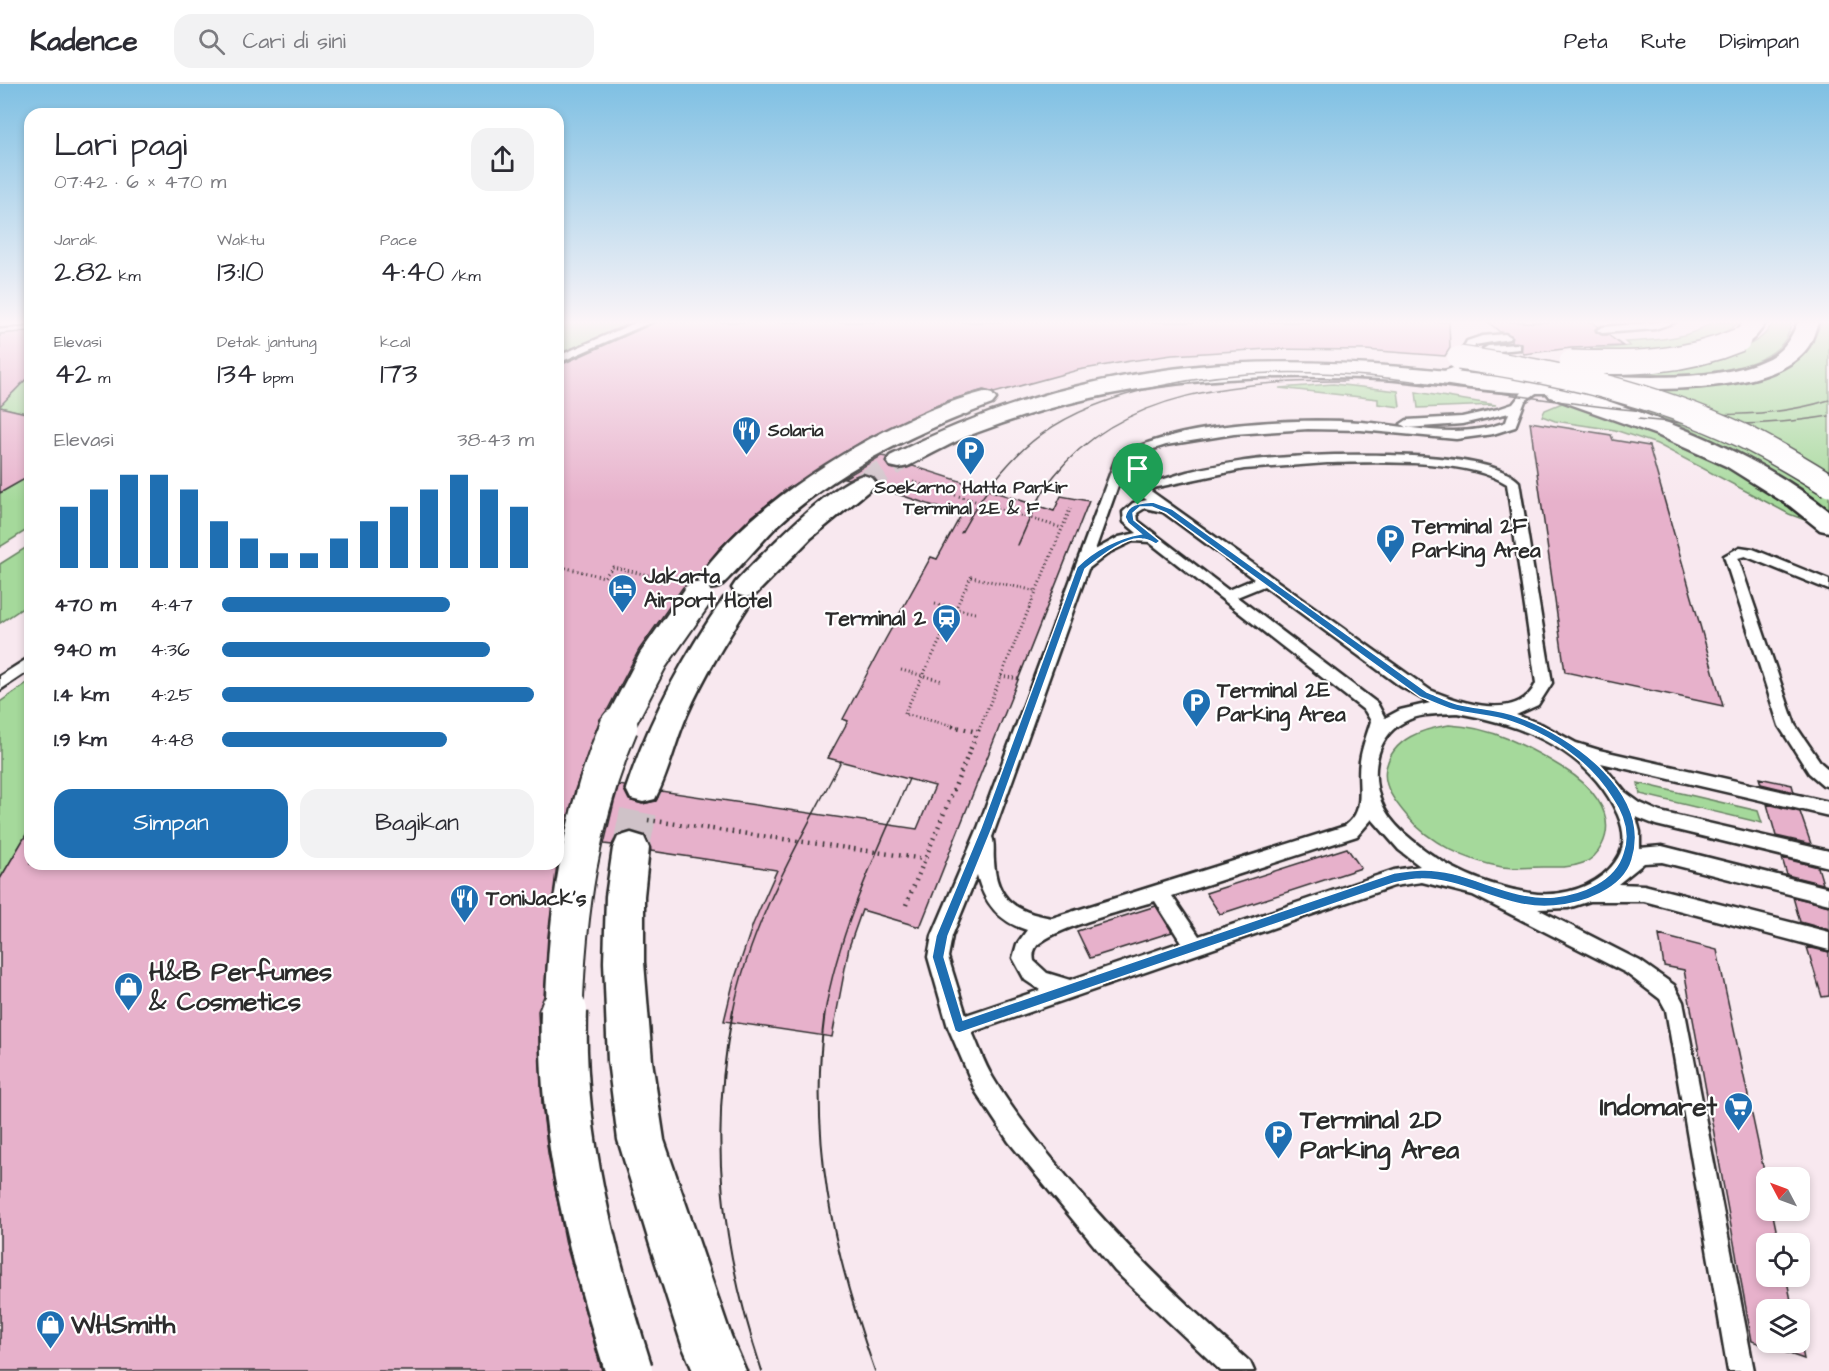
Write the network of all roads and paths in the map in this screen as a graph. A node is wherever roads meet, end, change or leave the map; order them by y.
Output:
1 (1043, 382) edge
2 (1138, 382) edge
3 (1497, 382) edge
4 (1593, 382) edge
5 (1695, 382) edge
6 (1540, 386) junction
7 (1119, 465) junction
8 (902, 470) joint
9 (1129, 481) junction
10 (863, 483) tunnel mouth
11 (1829, 485) edge
12 (1071, 507) dead end
13 (1169, 511) junction
14 (1829, 524) edge
15 (1062, 528) junction
16 (1156, 541) junction
17 (564, 567) edge
18 (1081, 567) junction
19 (1264, 580) junction
20 (1829, 585) edge
21 (711, 590) junction
22 (1036, 591) junction
23 (1226, 596) junction
24 (935, 604) dead end
25 (956, 608) junction
26 (975, 613) dead end
27 (24, 666) edge
28 (901, 670) dead end
29 (923, 676) junction
30 (944, 681) dead end
31 (0, 684) edge
32 (1456, 707) junction
33 (1482, 710) junction
34 (977, 732) junction
35 (1374, 739) junction
36 (1561, 742) junction
37 (1829, 780) edge
38 (1369, 792) junction
39 (1616, 794) junction
40 (1829, 809) edge
41 (637, 818) junction
42 (987, 828) junction
43 (925, 859) junction
44 (1829, 859) edge
45 (1624, 867) junction
46 (1479, 889) junction
47 (1160, 893) junction
48 (1584, 896) junction
49 (1829, 896) edge
50 (906, 904) dead end
51 (1052, 926) junction
52 (1829, 941) edge
53 (1195, 947) junction
54 (1076, 988) junction
55 (959, 1027) junction
56 (629, 1371) edge
57 (720, 1371) edge
58 (1241, 1371) edge
59 (1741, 1371) edge

1 - 21 street
2 - 8 street
3 - 6 street
4 - 11 street, bridge
5 - 6 street
6 - 7 lane
6 - 14 street
7 - 9 lane
7 - 18 lane
8 - 15 path
9 - 13 lane
9 - 33 lane
10 - 21 street
12 - 15 path
13 - 16 lane
13 - 19 lane
15 - 22 path
16 - 18 lane
16 - 23 lane
17 - 21 path
18 - 42 lane
19 - 23 lane
19 - 32 lane
20 - 37 lane
21 - 41 street
21 - 56 street, bridge
22 - 25 path
22 - 34 path
23 - 35 lane
24 - 25 path
25 - 26 path
25 - 29 path
27 - 31 lane
28 - 29 path
29 - 30 path
29 - 34 path
32 - 33 lane
32 - 35 lane
33 - 36 lane
34 - 43 path
35 - 38 lane
36 - 39 lane
36 - 40 lane
38 - 46 lane
38 - 47 lane
39 - 44 lane
39 - 45 lane
41 - 43 path
41 - 57 street
42 - 51 lane
42 - 55 lane
43 - 50 path
45 - 48 lane
45 - 49 lane
46 - 48 lane
46 - 53 lane
46 - 59 lane
47 - 51 lane
47 - 53 lane
48 - 52 lane
51 - 54 lane
53 - 54 lane
54 - 55 lane
55 - 58 lane

